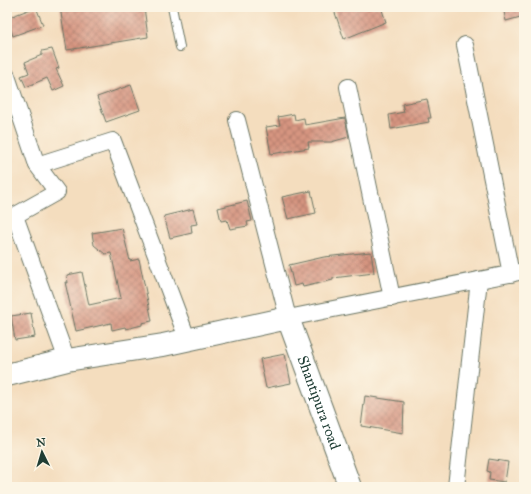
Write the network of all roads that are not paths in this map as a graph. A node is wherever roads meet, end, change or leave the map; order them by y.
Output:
1 (172, 7) edge
2 (465, 45) dead end
3 (180, 47) dead end
4 (7, 76) edge
5 (348, 87) dead end
6 (238, 120) dead end
7 (37, 165) junction
8 (11, 218) edge
9 (517, 273) edge
10 (479, 280) junction
11 (392, 298) junction
12 (288, 318) junction
13 (184, 330) dead end
14 (67, 360) junction
15 (7, 375) edge
16 (350, 487) edge
17 (456, 487) edge

1 - 3 lane
2 - 9 street
4 - 7 street
5 - 11 street
6 - 12 street
7 - 8 street
7 - 13 street
8 - 14 street
9 - 10 street
10 - 11 street
10 - 17 street
11 - 12 street
12 - 14 street
12 - 16 street, Shantipura road
14 - 15 street

